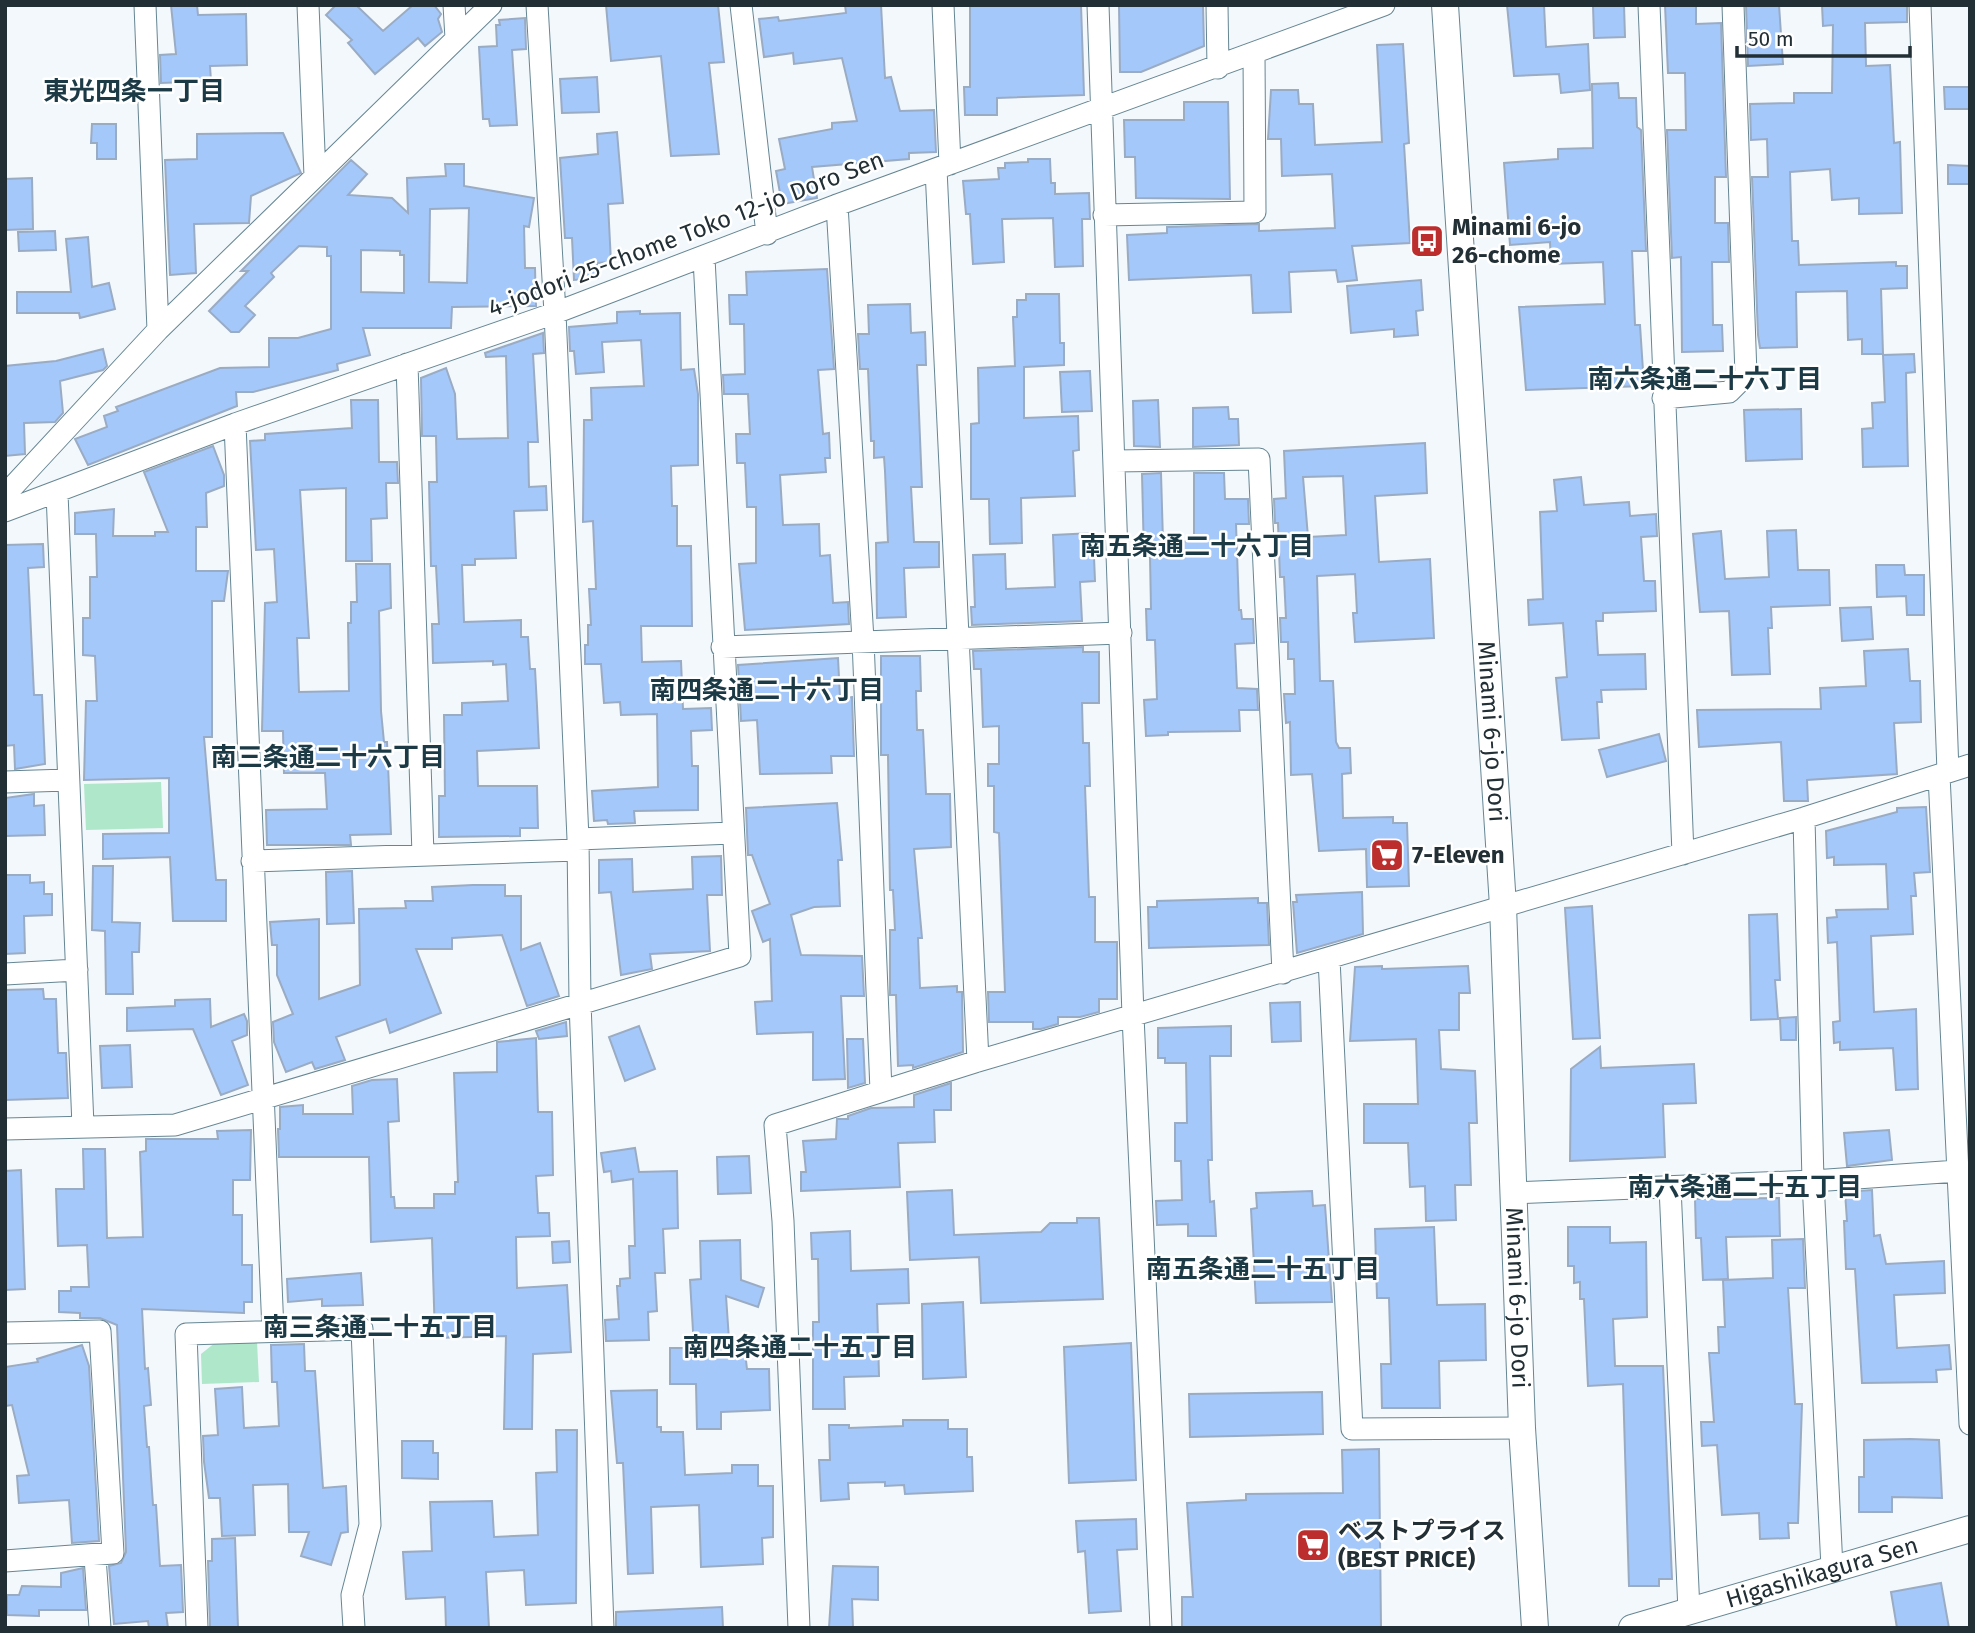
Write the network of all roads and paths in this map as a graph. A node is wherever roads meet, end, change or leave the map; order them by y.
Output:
1 (145, 5) edge
2 (308, 5) edge
3 (454, 5) edge
4 (491, 5) edge
5 (537, 5) edge
6 (741, 5) edge
7 (943, 5) edge
8 (1098, 5) edge
9 (1217, 5) edge
10 (1384, 5) edge
11 (1445, 5) edge
12 (1649, 5) edge
13 (1733, 5) edge
14 (1920, 5) edge
15 (456, 38) junction
16 (1254, 53) junction
17 (1218, 68) junction
18 (1102, 111) junction
19 (943, 166) junction
20 (316, 176) junction
21 (837, 205) junction
22 (1104, 215) junction
23 (767, 234) junction
24 (704, 258) junction
25 (555, 313) junction
26 (158, 330) junction
27 (407, 364) junction
28 (1663, 398) junction
29 (235, 424) junction
30 (1114, 461) junction
31 (57, 493) junction
32 (5, 495) edge
33 (5, 511) edge
34 (1121, 633) junction
35 (958, 637) junction
36 (863, 640) junction
37 (722, 647) junction
38 (1970, 765) edge
39 (1944, 773) junction
40 (67, 779) junction
41 (5, 782) edge
42 (1804, 818) junction
43 (733, 833) junction
44 (578, 845) junction
45 (1683, 854) junction
46 (423, 855) junction
47 (252, 861) junction
48 (1503, 906) junction
49 (1329, 959) junction
50 (77, 970) junction
51 (1283, 973) junction
52 (5, 974) edge
53 (580, 1002) junction
54 (1133, 1016) junction
55 (978, 1061) junction
56 (881, 1091) junction
57 (262, 1098) junction
58 (1963, 1101) edge
59 (83, 1126) junction
60 (5, 1129) edge
61 (1958, 1171) junction
62 (1813, 1181) junction
63 (1670, 1186) junction
64 (1513, 1193) junction
65 (273, 1331) junction
66 (5, 1334) edge
67 (1970, 1424) edge
68 (1522, 1428) junction
69 (1970, 1529) edge
70 (95, 1556) junction
71 (5, 1560) edge
72 (1832, 1568) junction
73 (1689, 1611) junction
74 (100, 1628) edge
75 (197, 1628) edge
76 (354, 1628) edge
77 (603, 1628) edge
78 (799, 1628) edge
79 (1161, 1628) edge
80 (1535, 1628) edge
81 (1632, 1628) edge

1 - 26 street
2 - 20 street
3 - 15 street
4 - 15 street
5 - 25 street
6 - 23 street
7 - 19 street
8 - 18 street
9 - 17 street
10 - 16 street, 4-jodori 25-chome Toko 12-jo Doro Sen
11 - 48 street, Minami 6-jo Dori
12 - 28 street
13 - 28 street
14 - 39 street
15 - 20 street
16 - 17 street, 4-jodori 25-chome Toko 12-jo Doro Sen
16 - 22 street
17 - 18 street, 4-jodori 25-chome Toko 12-jo Doro Sen
18 - 19 street, 4-jodori 25-chome Toko 12-jo Doro Sen
18 - 22 street
19 - 21 street, 4-jodori 25-chome Toko 12-jo Doro Sen
19 - 35 street
20 - 26 street
21 - 23 street, 4-jodori 25-chome Toko 12-jo Doro Sen
21 - 36 street
22 - 30 street
23 - 24 street, 4-jodori 25-chome Toko 12-jo Doro Sen
24 - 25 street, 4-jodori 25-chome Toko 12-jo Doro Sen
24 - 37 street
25 - 27 street, 4-jodori 25-chome Toko 12-jo Doro Sen
25 - 44 street
26 - 32 street
27 - 29 street, 4-jodori 25-chome Toko 12-jo Doro Sen
27 - 46 street
28 - 45 street
29 - 31 street, 4-jodori 25-chome Toko 12-jo Doro Sen
29 - 47 street
30 - 34 street
30 - 51 street
31 - 33 street, 4-jodori 25-chome Toko 12-jo Doro Sen
31 - 40 street
34 - 35 street
34 - 54 street
35 - 36 street
35 - 55 street
36 - 37 street
36 - 56 street
37 - 43 street
38 - 39 street
39 - 42 street
39 - 58 street
40 - 41 street
40 - 50 street
42 - 45 street
42 - 62 street
43 - 44 street
43 - 53 street
44 - 46 street
44 - 53 street
45 - 48 street
46 - 47 street
47 - 57 street
48 - 49 street
48 - 64 street, Minami 6-jo Dori
49 - 51 street
49 - 68 street
50 - 52 street
50 - 59 street
51 - 54 street
53 - 57 street
53 - 77 street
54 - 55 street
54 - 79 street
55 - 56 street
56 - 78 street
57 - 59 street
57 - 65 street
58 - 61 street
59 - 60 street
61 - 62 street
61 - 67 street
62 - 63 street
62 - 72 street
63 - 64 street
63 - 73 street
64 - 68 street, Minami 6-jo Dori
65 - 75 street
65 - 76 street
66 - 70 street
68 - 80 street, Minami 6-jo Dori
69 - 72 street, Higashikagura Sen
70 - 71 street
70 - 74 street
72 - 73 street, Higashikagura Sen
73 - 81 street, Higashikagura Sen

